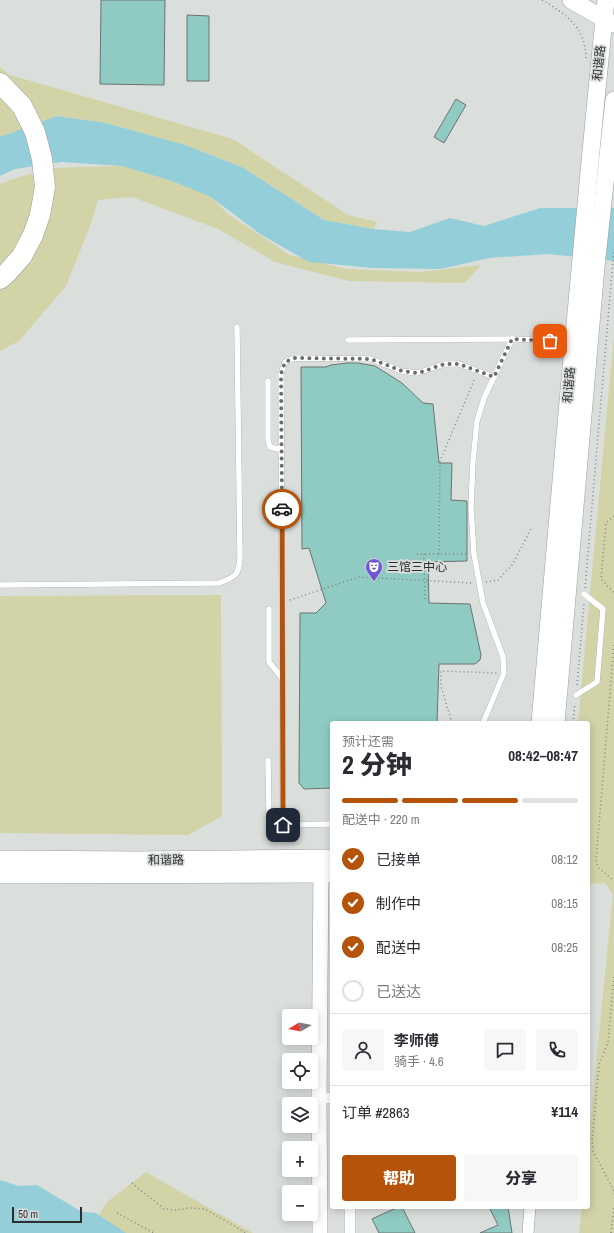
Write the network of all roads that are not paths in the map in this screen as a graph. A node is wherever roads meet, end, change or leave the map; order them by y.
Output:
1 (571, 0) edge
2 (607, 9) edge
3 (0, 84) edge
4 (0, 95) edge
5 (614, 100) edge
6 (613, 115) edge
7 (594, 199) junction
8 (596, 268) junction
9 (0, 269) edge
10 (0, 279) edge
11 (237, 327) dead end
12 (512, 339) junction
13 (348, 340) dead end
14 (573, 341) junction
15 (494, 377) junction
16 (268, 381) dead end
17 (282, 450) junction
18 (0, 584) edge
19 (584, 594) road end
20 (269, 609) dead end
21 (282, 678) junction
22 (576, 695) road end
23 (484, 721) edge
24 (540, 721) edge
25 (556, 721) edge
26 (268, 760) dead end
27 (330, 824) edge
28 (283, 825) junction
29 (330, 858) edge
30 (0, 859) edge
31 (326, 874) edge
32 (0, 875) edge
33 (325, 1098) edge
34 (350, 1209) edge
35 (530, 1209) edge
36 (320, 1233) edge
37 (350, 1233) edge
38 (528, 1233) edge

1 - 2 main road
2 - 7 main road, 和谐路
3 - 10 highway
4 - 9 highway
5 - 6 main road, 和谐路
6 - 7 main road, 和谐路
7 - 8 main road, 和谐路
8 - 14 main road, 和谐路
8 - 25 main road, 和谐路
11 - 18 lane
12 - 13 lane
12 - 14 lane
12 - 15 lane
14 - 24 main road, 和谐路
15 - 17 lane
15 - 23 lane
16 - 17 lane
17 - 21 lane
19 - 22 lane
20 - 21 lane
21 - 28 lane
26 - 28 lane
27 - 28 lane
29 - 30 main road, 和谐路
31 - 32 main road, 和谐路
31 - 33 street
33 - 36 street
34 - 37 street
35 - 38 street

